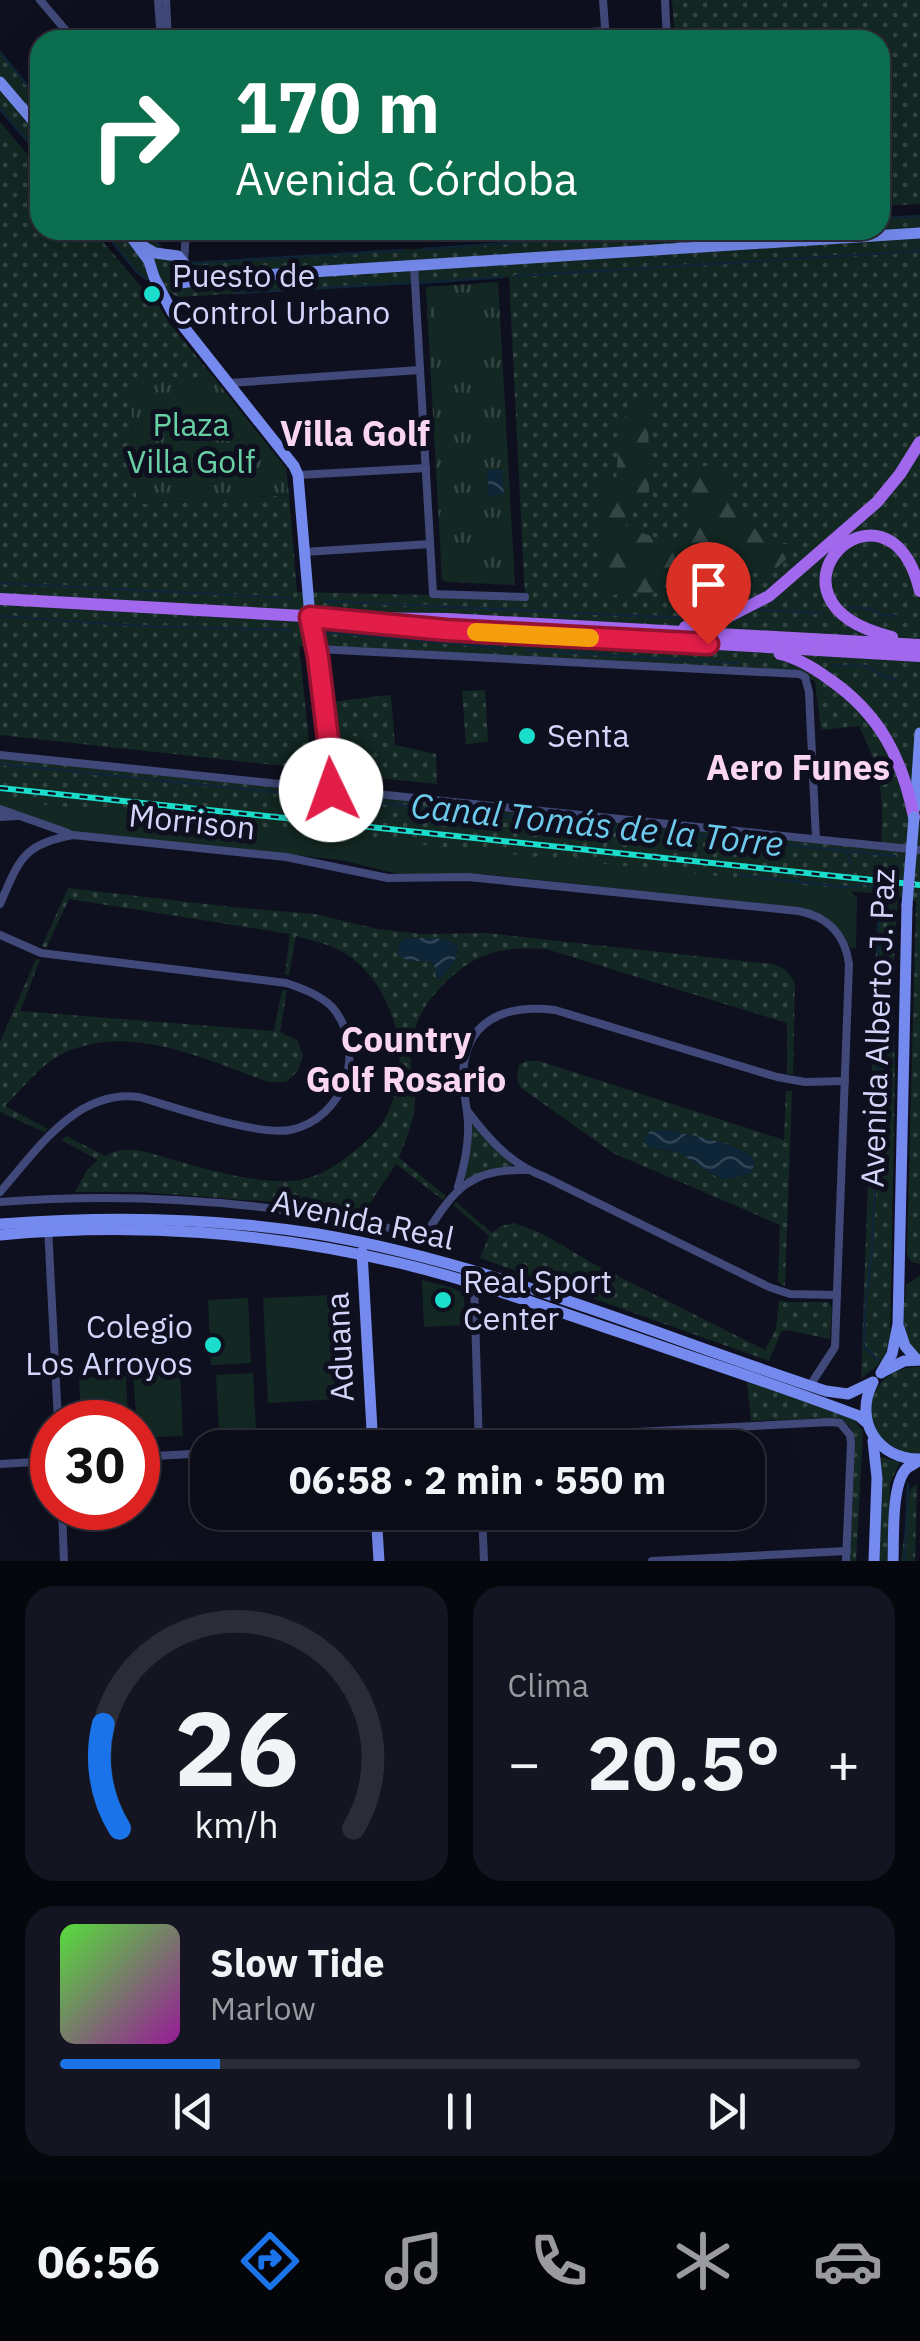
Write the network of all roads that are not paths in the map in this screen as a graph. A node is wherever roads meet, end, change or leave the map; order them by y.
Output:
1 (40, 0) edge
2 (162, 0) edge
3 (603, 0) edge
4 (665, 0) edge
5 (66, 30) edge
6 (164, 30) edge
7 (605, 30) edge
8 (667, 30) edge
9 (0, 82) edge
10 (30, 117) edge
11 (919, 234) edge
12 (890, 236) edge
13 (134, 240) edge
14 (136, 240) edge
15 (181, 240) edge
16 (186, 240) edge
17 (681, 240) edge
18 (817, 240) edge
19 (681, 248) junction
20 (166, 254) junction
21 (185, 265) junction
22 (414, 265) junction
23 (154, 276) junction
24 (217, 278) junction
25 (178, 285) junction
26 (170, 310) junction
27 (420, 370) junction
28 (229, 383) junction
29 (920, 442) edge
30 (426, 468) junction
31 (298, 475) junction
32 (430, 544) junction
33 (304, 552) junction
34 (920, 591) edge
35 (525, 597) dead end
36 (0, 600) edge
37 (310, 617) junction
38 (340, 618) junction
39 (662, 631) junction
40 (919, 645) edge
41 (742, 646) junction
42 (316, 649) junction
43 (920, 656) edge
44 (920, 733) edge
45 (0, 755) edge
46 (331, 790) junction
47 (920, 802) edge
48 (0, 809) edge
49 (16, 816) junction
50 (0, 817) edge
51 (914, 817) junction
52 (44, 823) junction
53 (73, 835) junction
54 (50, 839) junction
55 (816, 840) junction
56 (920, 850) edge
57 (0, 904) edge
58 (0, 935) edge
59 (845, 1081) junction
60 (467, 1109) junction
61 (528, 1170) junction
62 (458, 1188) junction
63 (0, 1192) edge
64 (0, 1202) edge
65 (0, 1224) edge
66 (48, 1226) junction
67 (0, 1235) edge
68 (362, 1249) junction
69 (474, 1278) junction
70 (837, 1294) junction
71 (898, 1324) junction
72 (918, 1360) edge
73 (877, 1378) junction
74 (808, 1391) junction
75 (57, 1400) edge
76 (866, 1422) junction
77 (372, 1430) edge
78 (479, 1430) edge
79 (702, 1430) edge
80 (872, 1436) junction
81 (190, 1454) edge
82 (160, 1456) edge
83 (920, 1460) edge
84 (30, 1462) edge
85 (0, 1464) edge
86 (63, 1530) edge
87 (377, 1530) edge
88 (483, 1530) edge
89 (846, 1556) edge
90 (64, 1561) edge
91 (379, 1561) edge
92 (484, 1561) edge
93 (652, 1561) edge
94 (874, 1561) edge
95 (893, 1561) edge

1 - 5 street
2 - 6 street
3 - 7 street
4 - 8 street
9 - 10 main road
11 - 12 main road
13 - 23 main road
14 - 20 main road
15 - 20 street
16 - 21 street
17 - 19 street
18 - 19 main road
19 - 22 main road
20 - 21 main road
20 - 23 main road
21 - 24 main road
21 - 25 main road
22 - 24 main road
22 - 27 street
23 - 25 main road
23 - 26 main road
24 - 25 main road
25 - 26 main road
26 - 28 main road
27 - 28 street
27 - 30 street
28 - 31 main road
29 - 39 main road
30 - 31 street
30 - 32 street
31 - 33 main road
32 - 33 street
32 - 35 street
33 - 37 main road
34 - 40 main road
36 - 37 main road
37 - 38 main road
37 - 42 street
38 - 39 main road
38 - 41 main road
39 - 40 main road
41 - 43 main road
41 - 51 main road
42 - 46 street
42 - 55 street
44 - 51 main road, Avenida Alberto J. Paz
45 - 46 street
46 - 55 street
47 - 51 main road
48 - 49 street, Morrison
49 - 50 street, Morrison
49 - 52 street, Morrison
51 - 71 main road, Avenida Alberto J. Paz, bridge
52 - 53 street, Morrison
52 - 54 street
53 - 54 street, Morrison
53 - 59 street, Morrison
54 - 57 street, Morrison
55 - 56 street
58 - 63 street
59 - 60 street
59 - 70 street
60 - 61 street
60 - 62 street
61 - 62 street
61 - 70 street
62 - 64 street
65 - 66 main road, Avenida Real
66 - 67 main road, Avenida Real
66 - 68 main road, Avenida Real
66 - 75 street
68 - 69 main road, Avenida Real
68 - 77 main road, Aduana
69 - 74 main road, Avenida Real
69 - 78 street
70 - 74 street
71 - 72 main road, Avenida Alberto J. Paz
71 - 73 main road, Avenida Alberto J. Paz
72 - 73 main road, Avenida Real
73 - 74 main road, Avenida Real
73 - 76 main road, Avenida Alberto J. Paz
74 - 76 main road, Avenida Real
76 - 80 main road
79 - 89 street
80 - 83 main road
80 - 94 main road
81 - 82 street
83 - 95 main road
84 - 85 street
86 - 90 street
87 - 91 main road
88 - 92 street
89 - 93 street

